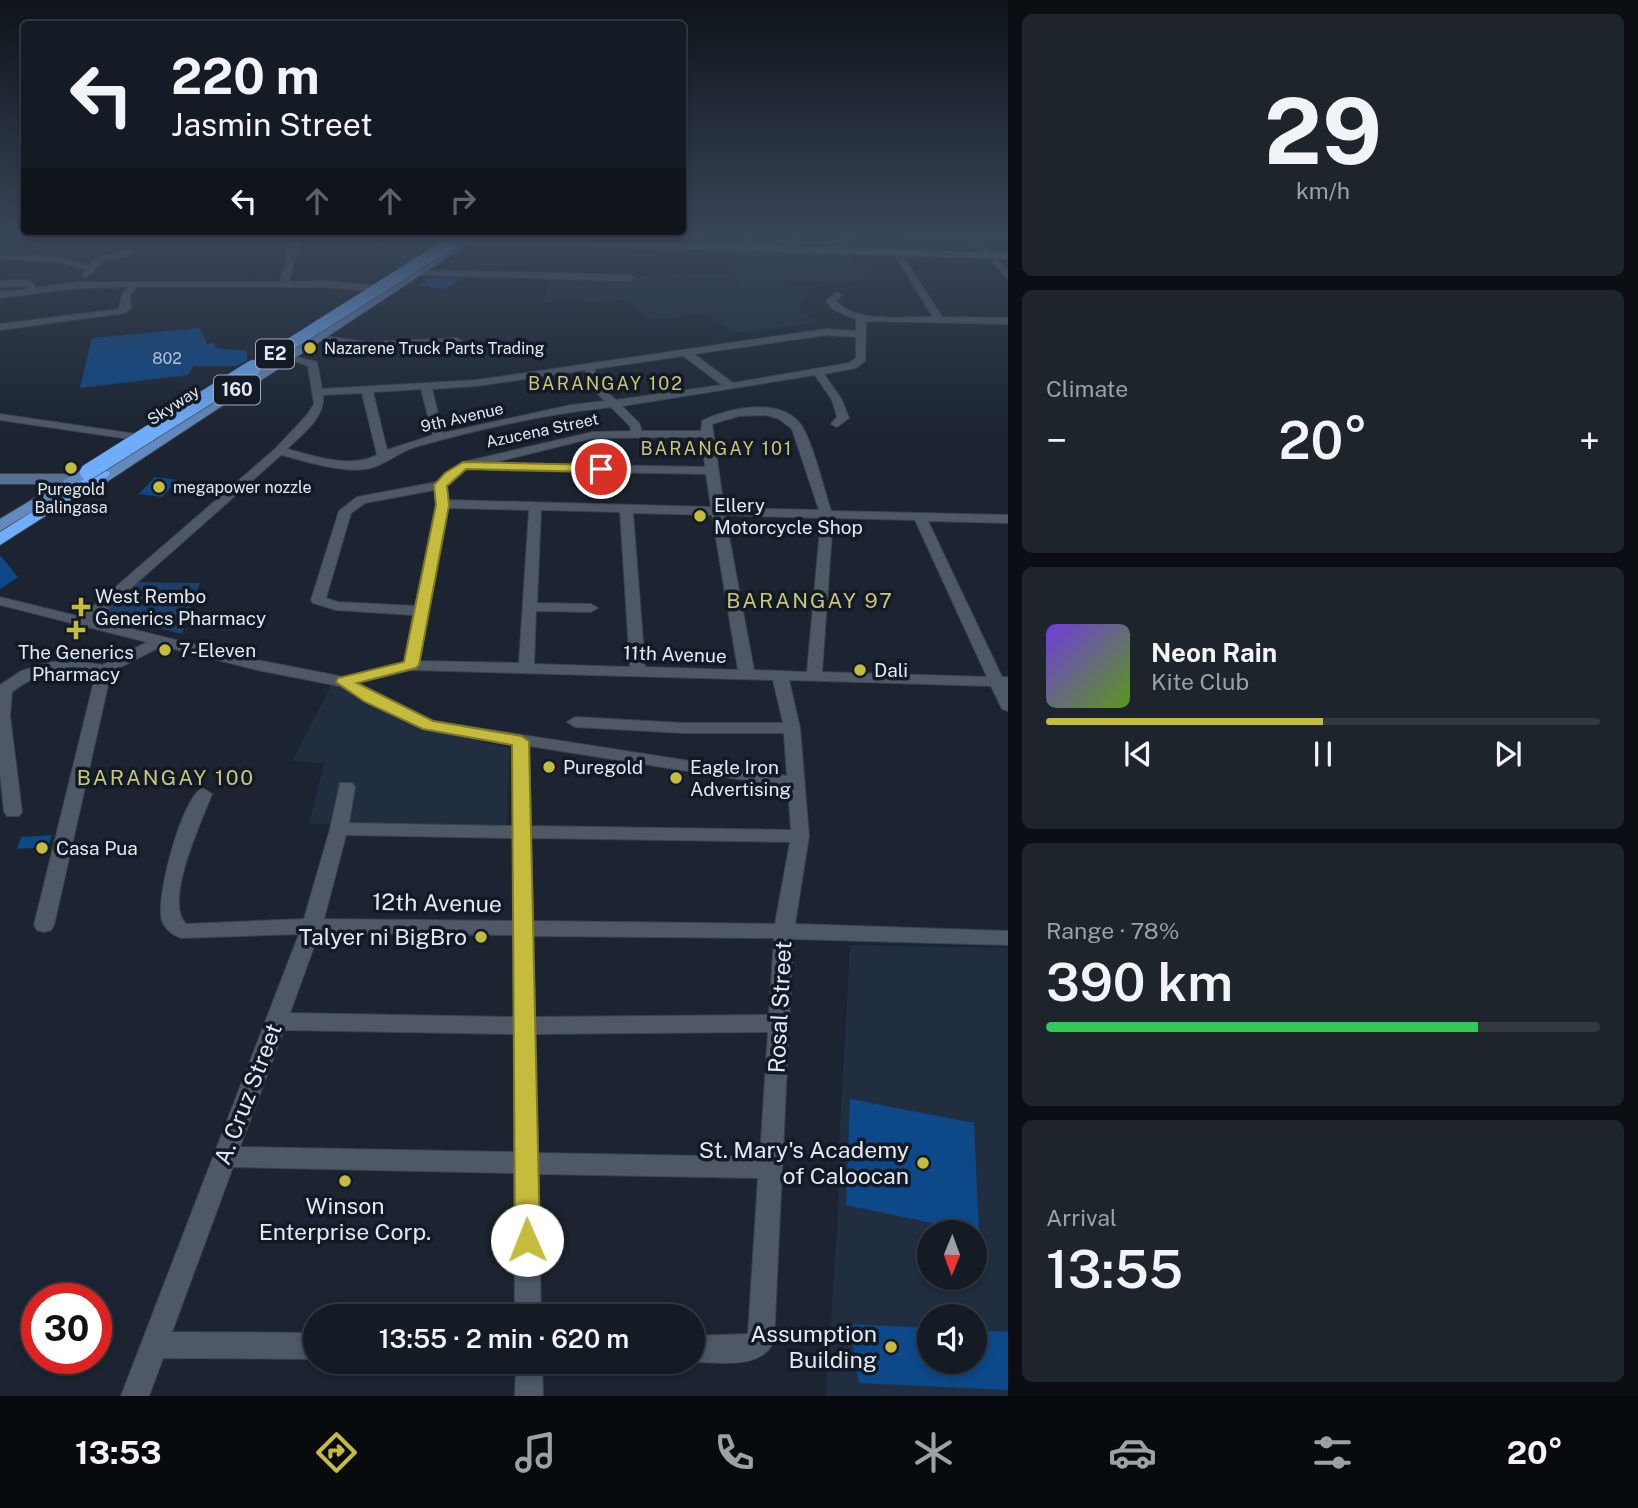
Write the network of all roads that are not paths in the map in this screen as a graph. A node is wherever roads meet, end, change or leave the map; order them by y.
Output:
1 (126, 301) edge
2 (353, 301) edge
3 (361, 301) edge
4 (366, 301) edge
5 (375, 301) edge
6 (831, 301) edge
7 (928, 301) edge
8 (861, 318) junction
9 (939, 319) junction
10 (1008, 321) edge
11 (0, 327) edge
12 (862, 334) junction
13 (317, 338) junction
14 (457, 341) dead end
15 (687, 354) junction
16 (289, 356) junction
17 (589, 369) junction
18 (818, 372) junction
19 (426, 387) junction
20 (732, 387) junction
21 (368, 390) junction
22 (318, 392) junction
23 (611, 403) junction
24 (0, 417) edge
25 (837, 424) dead end
26 (637, 433) junction
27 (708, 434) junction
28 (439, 437) junction
29 (140, 438) junction
30 (159, 440) junction
31 (279, 451) junction
32 (383, 457) junction
33 (463, 466) junction
34 (711, 471) junction
35 (75, 479) junction
36 (0, 480) edge
37 (440, 485) junction
38 (442, 505) junction
39 (535, 508) junction
40 (626, 510) junction
41 (718, 512) junction
42 (827, 516) junction
43 (920, 518) junction
44 (1008, 519) edge
45 (0, 527) edge
46 (0, 542) edge
47 (0, 601) edge
48 (530, 607) junction
49 (591, 608) dead end
50 (421, 611) junction
51 (85, 621) junction
52 (162, 640) junction
53 (411, 665) junction
54 (526, 669) junction
55 (104, 670) junction
56 (638, 672) junction
57 (747, 675) junction
58 (780, 676) junction
59 (814, 677) junction
60 (344, 682) junction
61 (1003, 682) edge
62 (1008, 706) edge
63 (575, 722) dead end
64 (792, 728) junction
65 (521, 741) junction
66 (798, 783) junction
67 (346, 787) dead end
68 (203, 794) dead end
69 (13, 812) dead end
70 (340, 829) junction
71 (523, 830) junction
72 (800, 836) junction
73 (44, 925) dead end
74 (312, 926) junction
75 (523, 928) junction
76 (784, 931) junction
77 (1008, 938) edge
78 (275, 1021) junction
79 (780, 1023) junction
80 (525, 1026) junction
81 (225, 1157) junction
82 (526, 1163) junction
83 (772, 1168) junction
84 (528, 1304) edge
85 (154, 1345) junction
86 (303, 1346) edge
87 (705, 1349) edge
88 (529, 1374) edge
89 (135, 1396) edge
90 (529, 1396) edge

1 - 11 street
2 - 29 main road, 160
3 - 45 highway, Skyway / E2, bridge
4 - 46 highway, Skyway / E2
5 - 13 main road, 160
6 - 8 street
7 - 9 street
8 - 9 street
8 - 12 street, 9th Avenue
9 - 10 street
12 - 15 street
12 - 18 street, 9th Avenue
13 - 14 street
13 - 16 main road, 160
15 - 17 street
15 - 20 street
16 - 22 street
16 - 30 main road, 160
17 - 19 street
17 - 23 street
18 - 20 street, 9th Avenue
18 - 25 street
19 - 21 street
19 - 28 street
20 - 23 street, 9th Avenue
21 - 22 street
21 - 32 street
22 - 31 street
23 - 26 street
23 - 28 street, 9th Avenue
24 - 29 street
26 - 27 street, Azucena Street
26 - 33 street, Azucena Street
27 - 34 street
27 - 42 street
28 - 32 street, 9th Avenue
29 - 30 street
29 - 35 main road, 160
30 - 46 main road, 160
31 - 32 street, 9th Avenue
31 - 51 street
33 - 34 street
33 - 37 street, Azucena Street
34 - 41 street
35 - 36 main road
35 - 45 main road, 160
37 - 38 street
37 - 50 street, Azucena Street
38 - 39 street
38 - 50 street
39 - 40 street
39 - 48 street
40 - 41 street
40 - 56 street
41 - 42 street
41 - 57 street
42 - 43 street
42 - 59 street
43 - 44 street
43 - 61 street
47 - 51 street
48 - 49 street
48 - 54 street
50 - 53 street
51 - 52 street
52 - 55 street
52 - 60 street
53 - 54 street, 11th Avenue
53 - 60 street, 11th Avenue
54 - 56 street, 11th Avenue
55 - 69 street
55 - 73 street
56 - 57 street, 11th Avenue
57 - 58 street, 11th Avenue
58 - 59 street, 11th Avenue
58 - 64 street, Rosal Street
59 - 61 street, 11th Avenue
60 - 65 street
61 - 62 street
63 - 64 street
64 - 66 street, Rosal Street
65 - 66 street
65 - 71 street
66 - 72 street, Rosal Street
67 - 70 street, A. Cruz Street
68 - 74 street, 12th Avenue
70 - 71 street
70 - 74 street, A. Cruz Street
71 - 72 street
71 - 75 street
72 - 76 street, Rosal Street
74 - 75 street, 12th Avenue
74 - 78 street, A. Cruz Street
75 - 76 street, 12th Avenue
75 - 80 street
76 - 77 street, 12th Avenue
76 - 79 street, Rosal Street
78 - 80 street
78 - 81 street, A. Cruz Street
79 - 80 street
79 - 83 street, Rosal Street
80 - 82 street
81 - 82 street
81 - 85 street, A. Cruz Street
82 - 83 street
82 - 84 street
83 - 87 street, Rosal Street
85 - 86 street
85 - 89 street, A. Cruz Street
88 - 90 street

